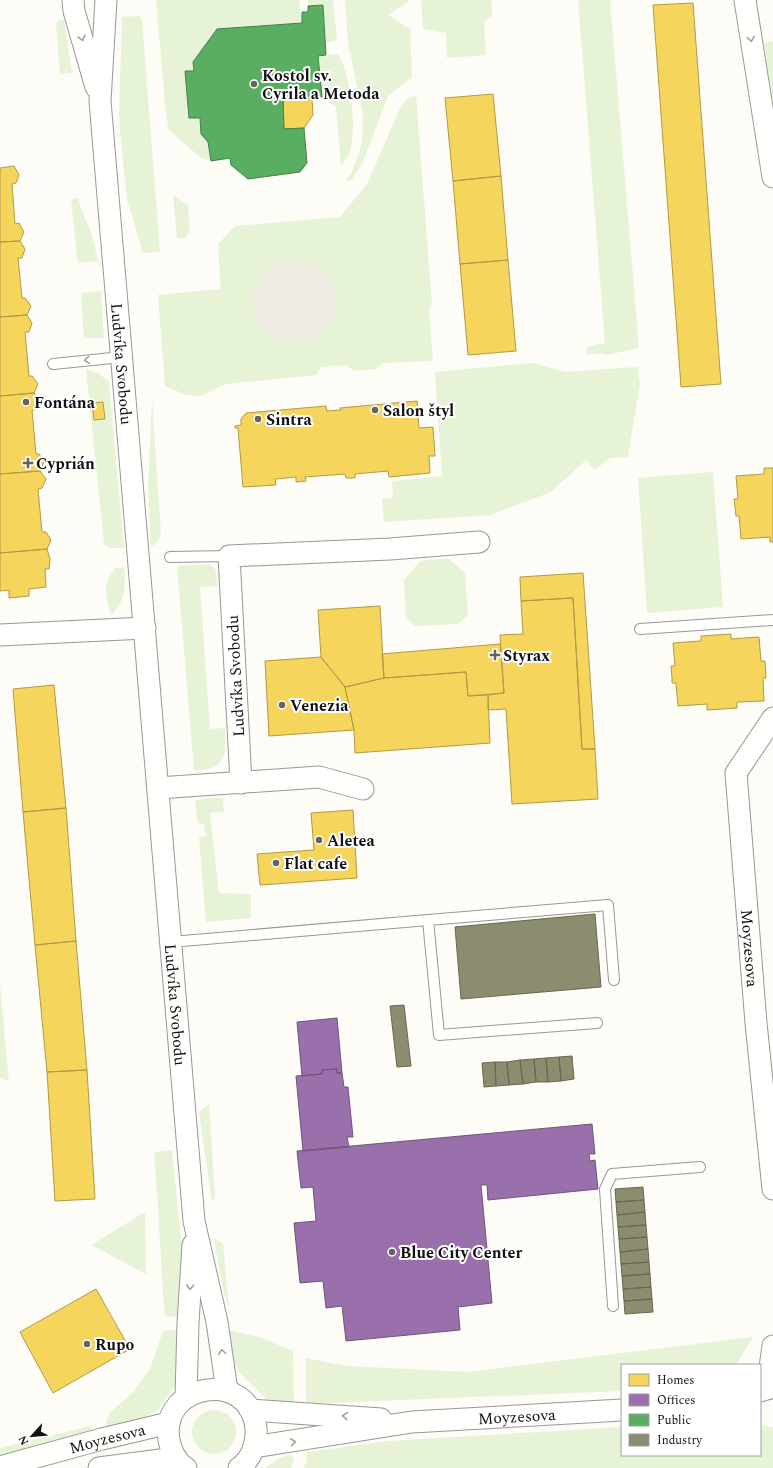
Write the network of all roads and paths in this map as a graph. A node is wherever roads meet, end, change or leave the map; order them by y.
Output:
1 (73, 0) edge
2 (106, 0) edge
3 (745, 0) edge
4 (100, 101) junction
5 (773, 178) edge
6 (122, 357) junction
7 (53, 364) dead end
8 (480, 542) dead end
9 (229, 556) junction
10 (170, 557) dead end
11 (773, 620) edge
12 (145, 628) junction
13 (640, 629) dead end
14 (0, 635) edge
15 (773, 718) edge
16 (241, 783) junction
17 (158, 788) junction
18 (363, 789) dead end
19 (428, 920) junction
20 (171, 942) junction
21 (614, 980) dead end
22 (597, 1023) dead end
23 (700, 1167) dead end
24 (773, 1189) edge
25 (194, 1220) junction
26 (613, 1306) dead end
27 (773, 1346) edge
28 (227, 1391) junction
29 (767, 1392) edge
30 (186, 1397) junction
31 (250, 1410) junction
32 (621, 1410) edge
33 (412, 1422) junction
34 (169, 1423) junction
35 (254, 1448) junction
36 (181, 1463) edge
37 (0, 1467) edge
38 (99, 1468) edge
39 (239, 1468) edge

1 -> 4 street, Ludvíka Svobodu
2 - 4 street, Ludvíka Svobodu
3 -> 5 street
4 - 6 street, Ludvíka Svobodu
6 -> 7 lane
6 - 12 street, Ludvíka Svobodu
8 - 9 street
9 - 10 lane
9 - 16 street, Ludvíka Svobodu
11 - 13 lane
12 - 14 street
12 - 17 street, Ludvíka Svobodu
15 - 24 street, Moyzesova
16 - 17 street
16 - 18 street
17 - 20 street, Ludvíka Svobodu
19 - 20 lane
19 - 21 lane
19 - 22 lane
20 - 25 street, Ludvíka Svobodu
23 - 26 lane
28 -> 25 street, Ludvíka Svobodu
25 -> 30 street, Ludvíka Svobodu
27 - 29 street
28 - 30 street, Moyzesova
28 - 31 street, Moyzesova
30 - 34 street, Moyzesova
33 -> 31 street, Moyzesova
31 - 35 street, Moyzesova
32 - 33 street, Moyzesova
35 -> 33 street, Moyzesova
34 - 36 street, Moyzesova
34 - 37 street, Moyzesova
35 - 39 street, Moyzesova
36 - 38 street, Moyzesova

